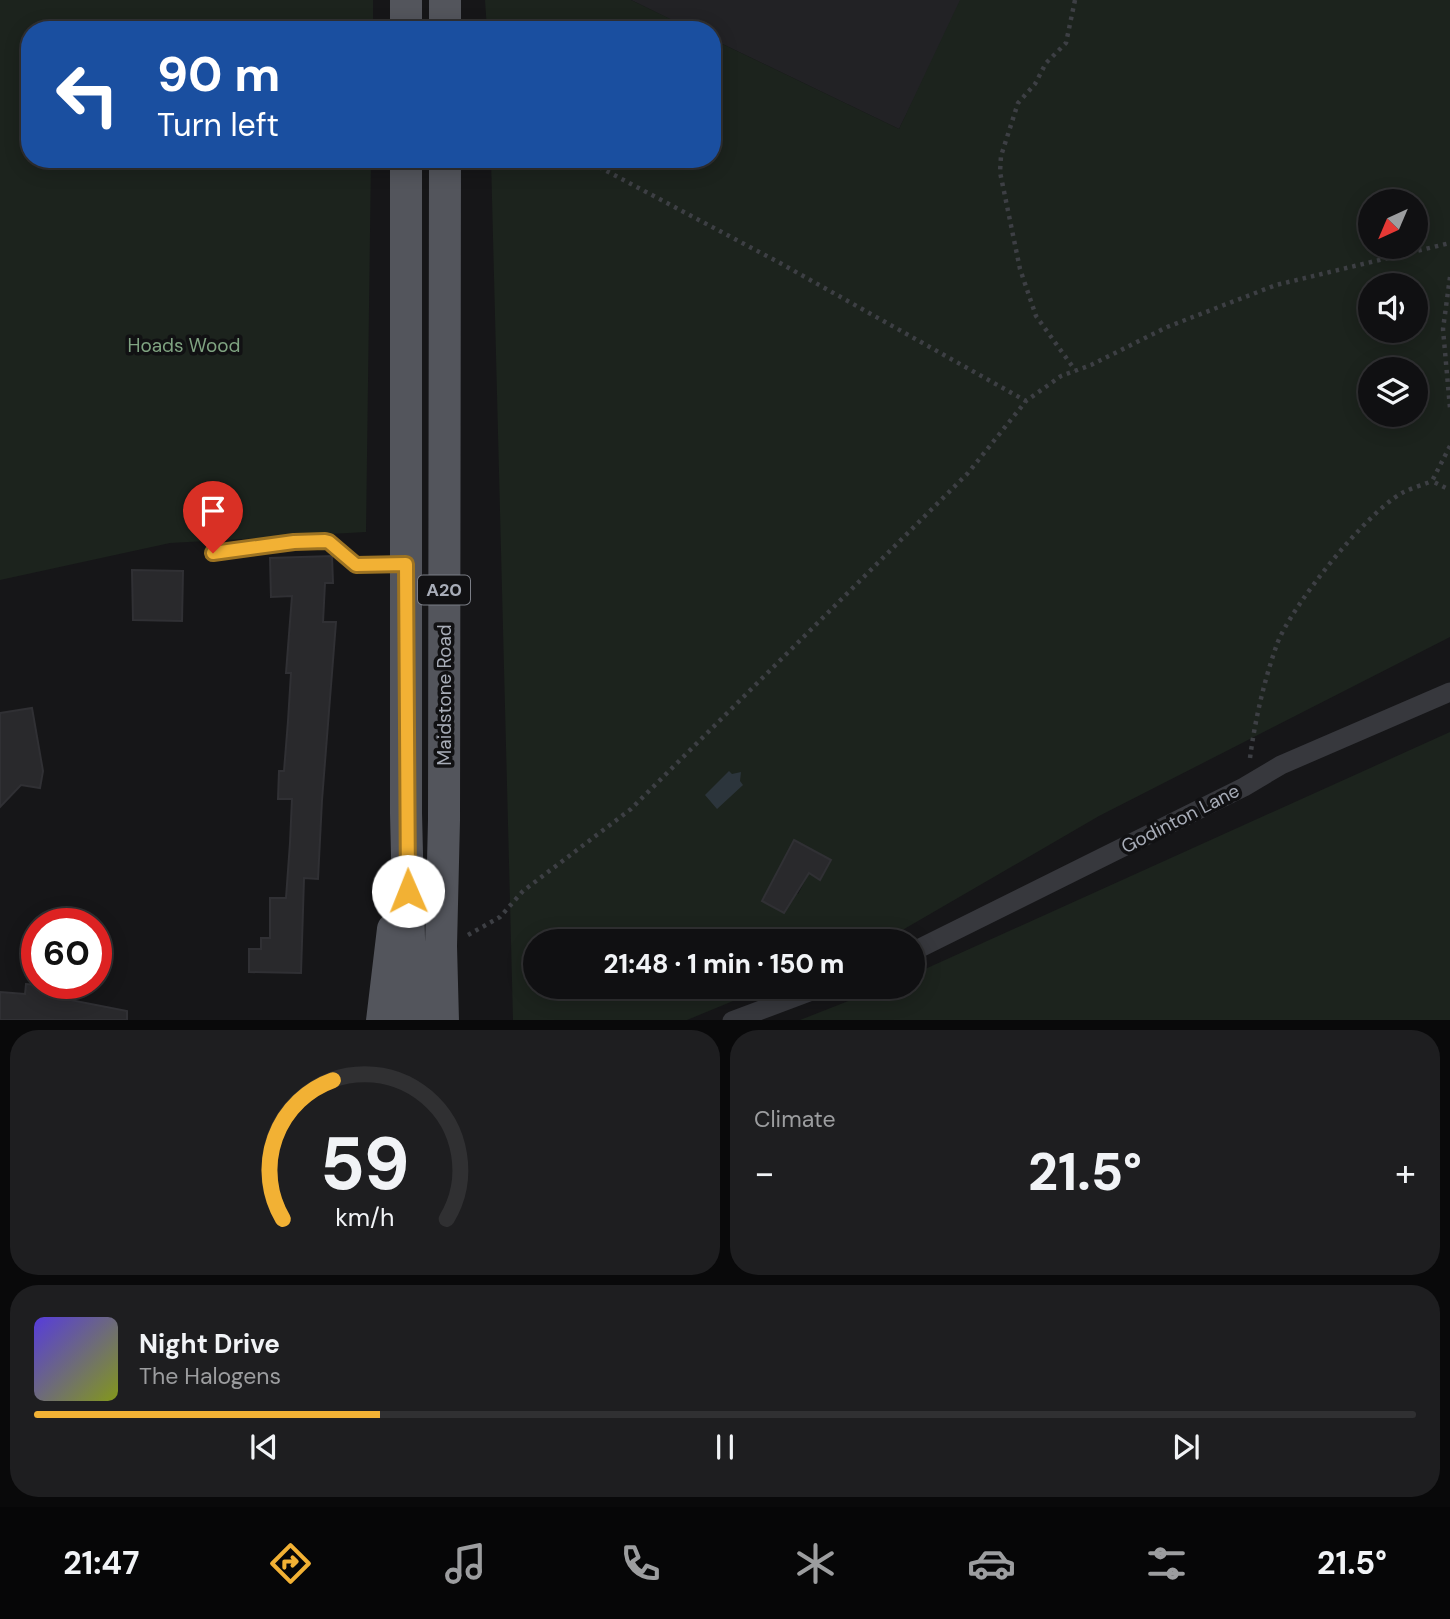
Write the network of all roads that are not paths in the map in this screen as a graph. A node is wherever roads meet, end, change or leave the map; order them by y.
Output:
1 (406, 0) edge
2 (445, 0) edge
3 (406, 21) edge
4 (445, 21) edge
5 (406, 168) edge
6 (445, 168) edge
7 (213, 553) dead end
8 (406, 564) junction
9 (1450, 692) edge
10 (406, 813) junction
11 (925, 946) edge
12 (789, 999) edge
13 (382, 1020) edge
14 (411, 1020) edge
15 (443, 1020) edge
16 (732, 1020) edge

1 - 3 main road
2 - 4 main road
5 - 8 main road, Maidstone Road / A20
6 - 15 main road, Maidstone Road / A20
7 - 8 lane
8 - 10 main road, Maidstone Road / A20
9 - 11 street, Godinton Lane
10 - 13 main road
10 - 14 main road, Maidstone Road / A20
12 - 16 street

